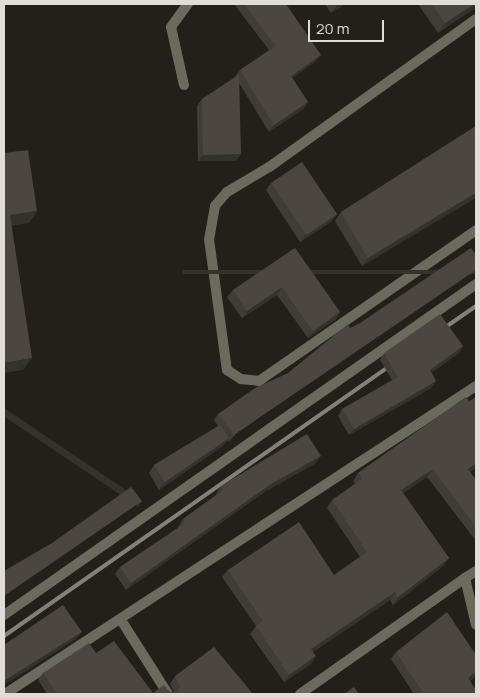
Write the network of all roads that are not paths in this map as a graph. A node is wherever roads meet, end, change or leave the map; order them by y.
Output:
1 (188, 4) edge
2 (476, 19) edge
3 (184, 85) dead end
4 (476, 230) edge
5 (476, 284) edge
6 (476, 386) edge
7 (476, 571) edge
8 (465, 578) junction
9 (4, 615) edge
10 (121, 620) junction
11 (476, 625) edge
12 (5, 694) edge
13 (168, 694) edge
14 (300, 694) edge

1 - 3 street
2 - 4 street
5 - 9 street
6 - 10 street
7 - 8 street
8 - 11 street
8 - 14 street
10 - 12 street
10 - 13 street

